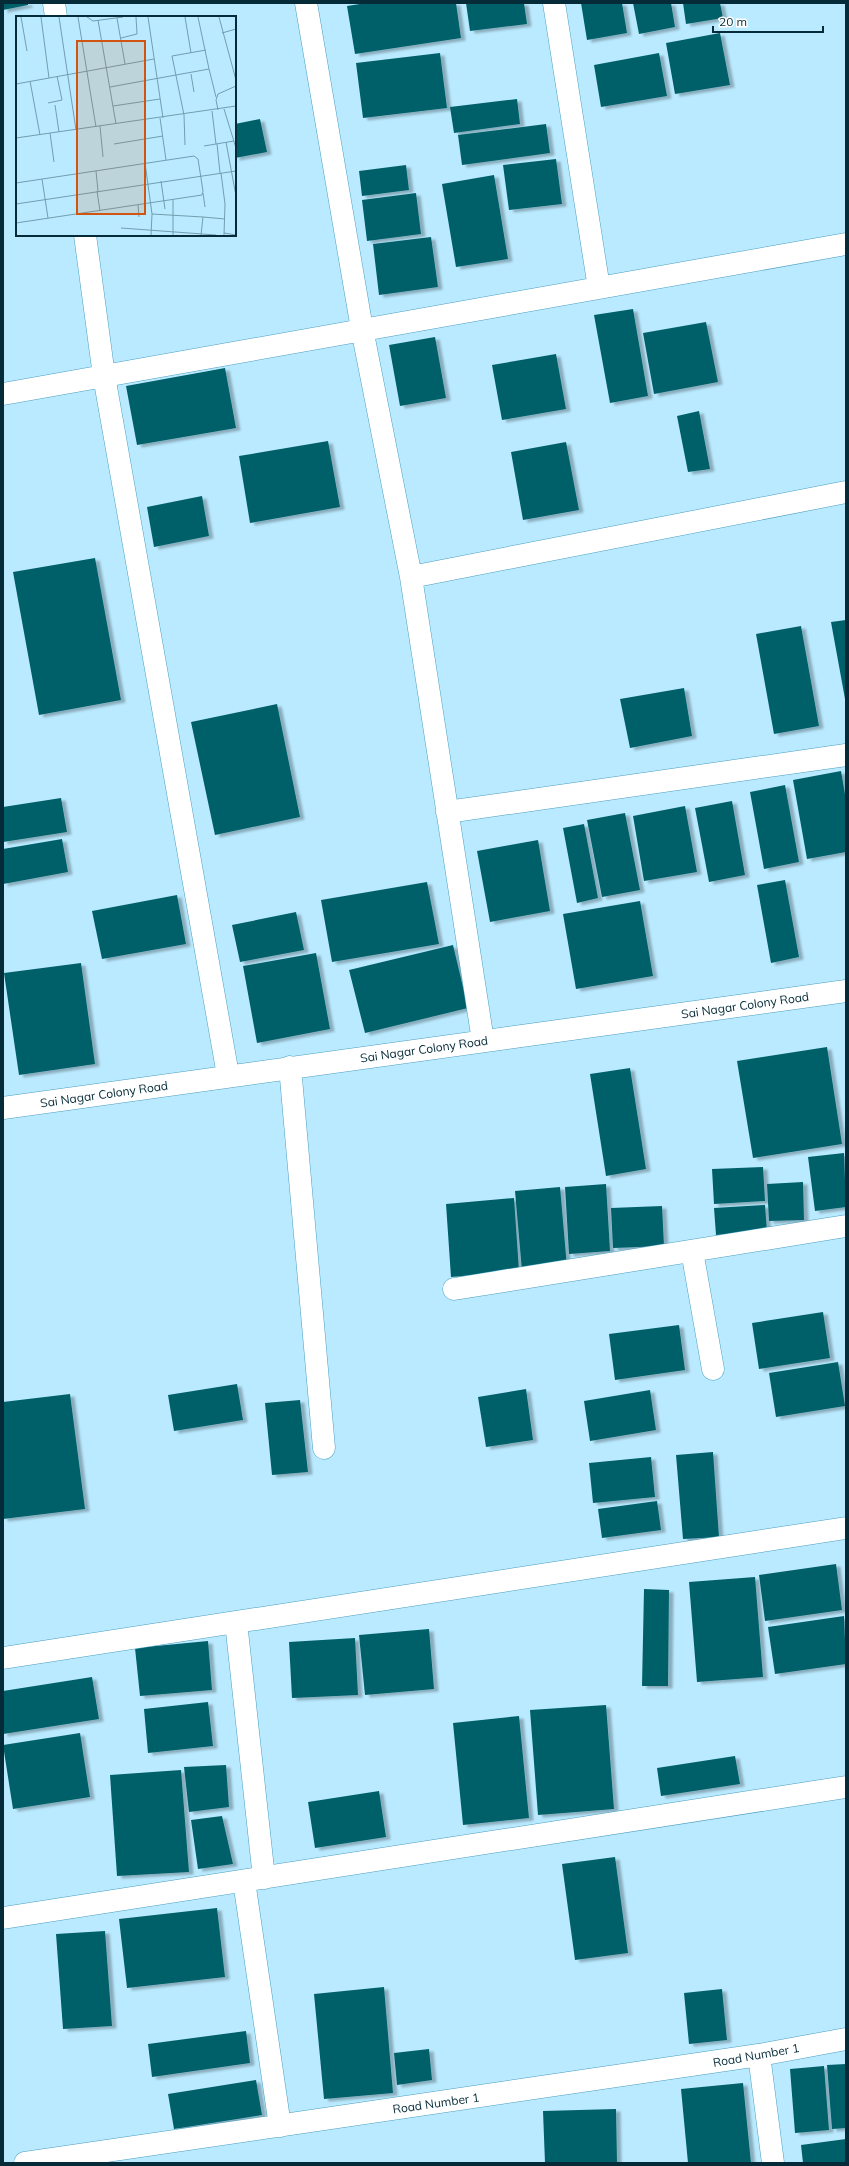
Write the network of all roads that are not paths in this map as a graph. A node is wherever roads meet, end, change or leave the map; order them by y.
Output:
1 (54, 3) edge
2 (306, 3) edge
3 (554, 3) edge
4 (56, 16) edge
5 (85, 236) edge
6 (846, 244) edge
7 (599, 288) junction
8 (362, 329) junction
9 (104, 376) junction
10 (3, 394) edge
11 (846, 492) edge
12 (411, 577) junction
13 (846, 755) edge
14 (447, 812) junction
15 (846, 991) edge
16 (483, 1041) junction
17 (290, 1067) junction
18 (228, 1076) junction
19 (3, 1108) edge
20 (846, 1226) edge
21 (692, 1251) junction
22 (454, 1289) dead end
23 (713, 1368) dead end
24 (324, 1448) dead end
25 (845, 1533) edge
26 (236, 1622) junction
27 (3, 1658) edge
28 (846, 1787) edge
29 (254, 1880) junction
30 (3, 1918) edge
31 (846, 2039) edge
32 (758, 2055) junction
33 (280, 2126) junction
34 (25, 2163) edge
35 (773, 2163) edge

1 - 4 street
2 - 8 street
3 - 7 street
5 - 9 street
6 - 7 street
7 - 8 street
8 - 9 street
8 - 12 street
9 - 10 street
9 - 18 street
11 - 12 street
12 - 14 street
13 - 14 street
14 - 16 street
15 - 16 street, Sai Nagar Colony Road
16 - 17 street, Sai Nagar Colony Road
17 - 18 street, Sai Nagar Colony Road
17 - 24 street
18 - 19 street, Sai Nagar Colony Road
20 - 21 street
21 - 22 street
21 - 23 street
25 - 26 street
26 - 27 street
26 - 29 street
28 - 29 street
29 - 30 street
29 - 33 street
31 - 32 street, Road Number 1
32 - 33 street, Road Number 1
32 - 35 street
33 - 34 street, Road Number 1

